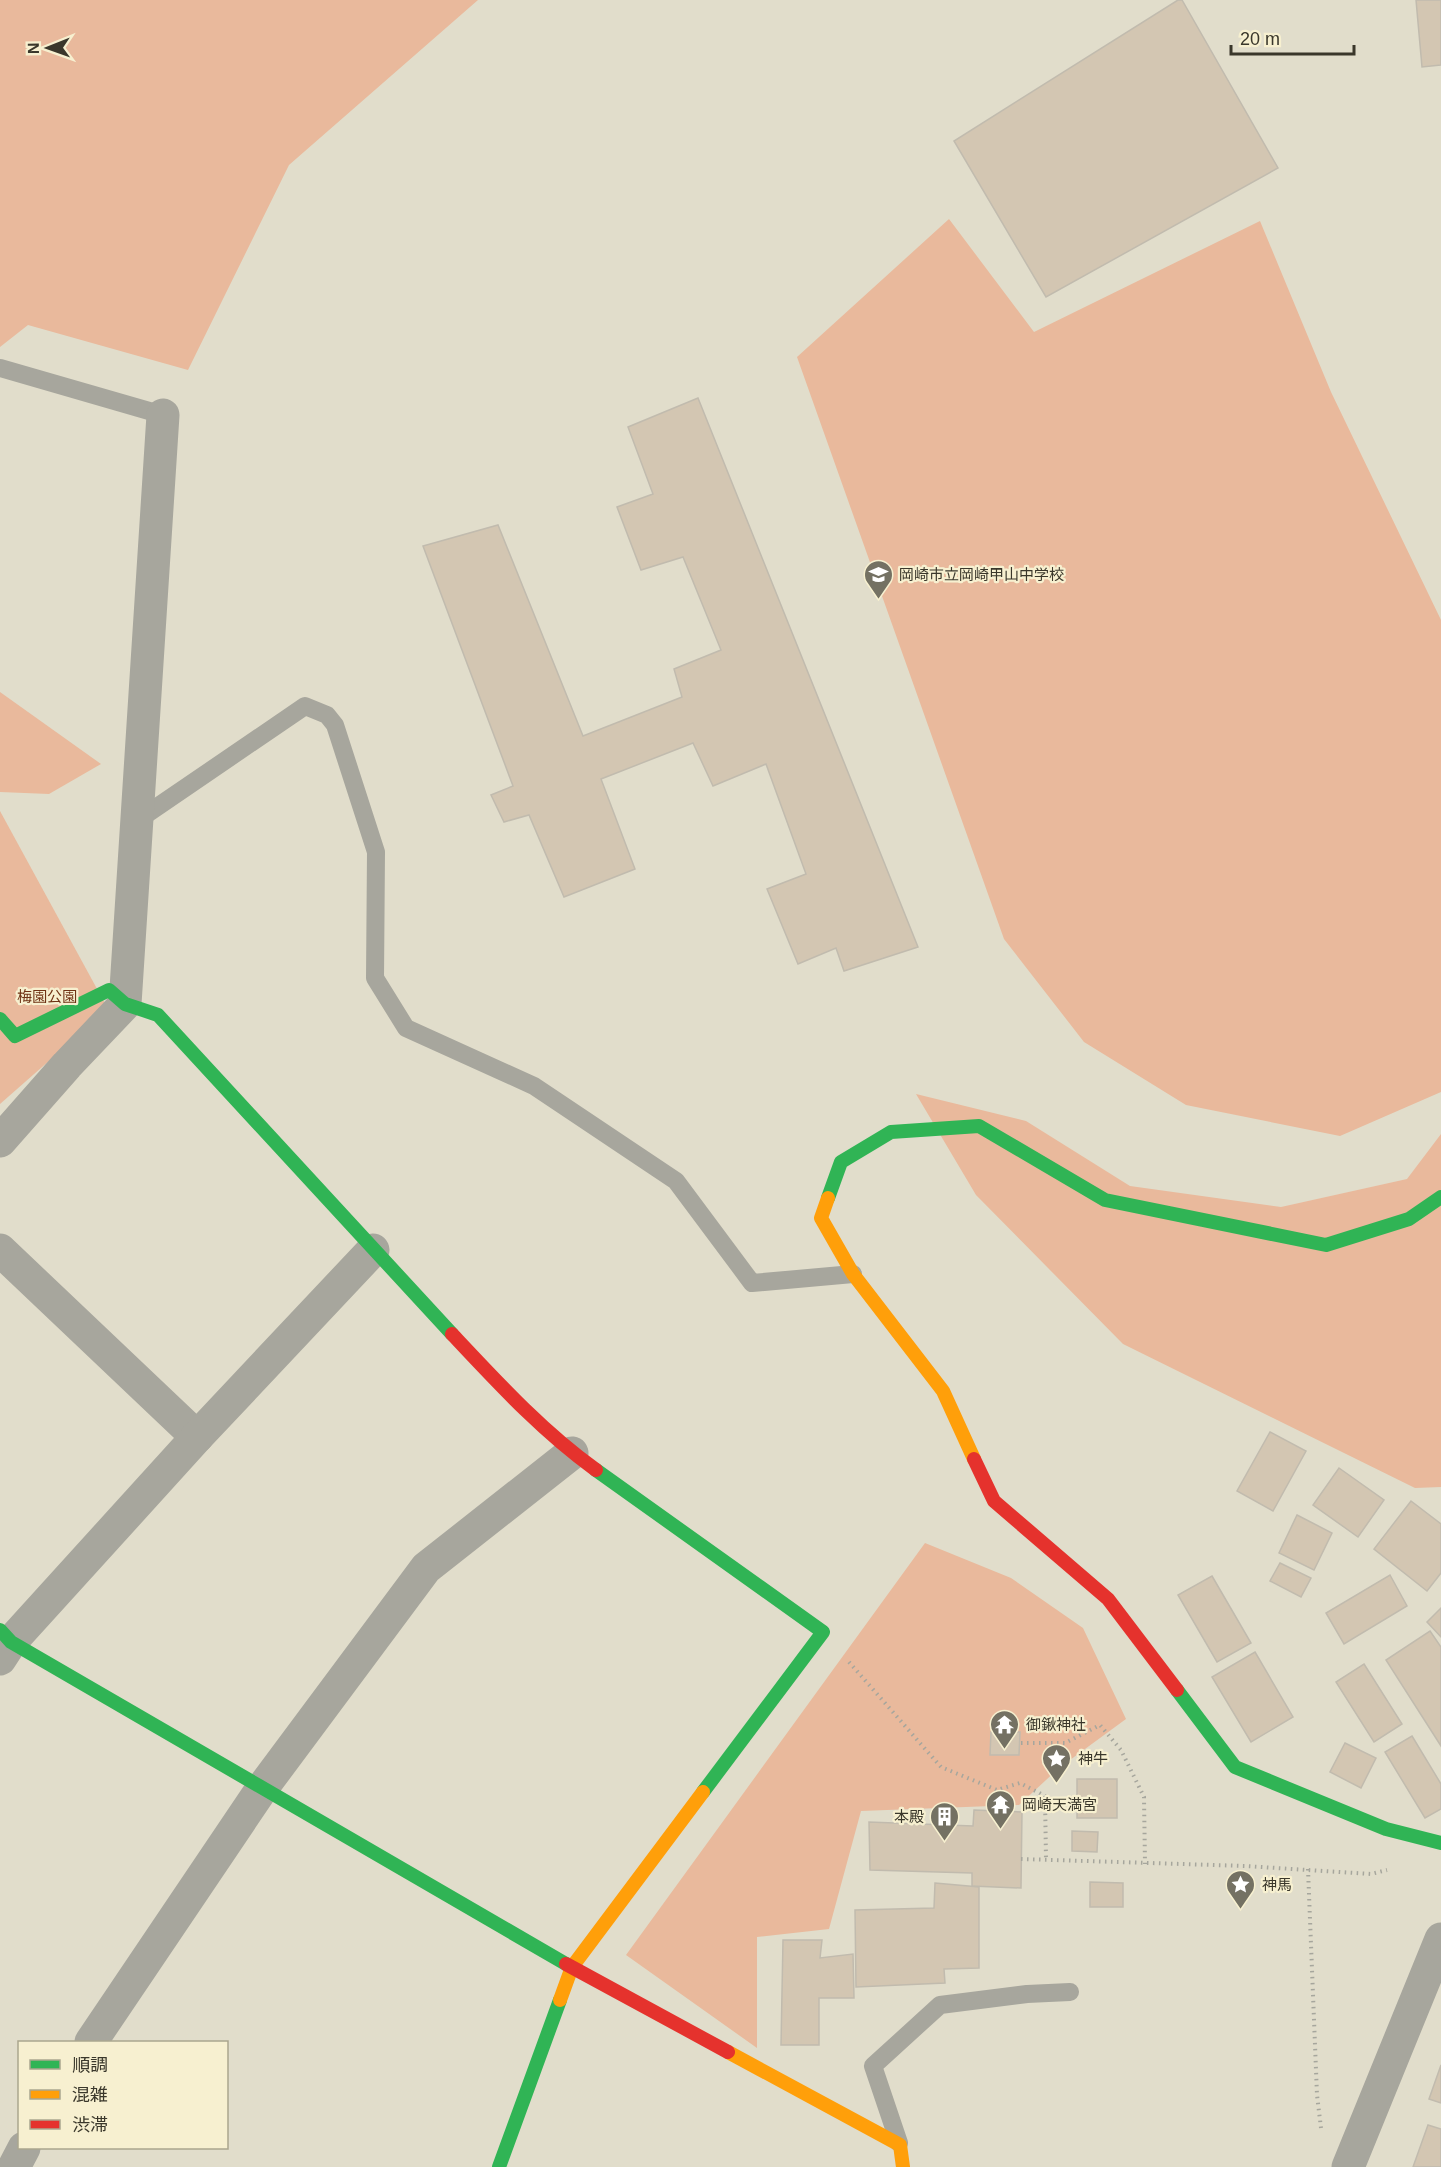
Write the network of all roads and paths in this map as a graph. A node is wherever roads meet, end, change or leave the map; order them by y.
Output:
1 (0, 368) edge
2 (163, 415) joint
3 (138, 820) junction
4 (125, 1004) junction
5 (0, 1019) edge
6 (0, 1141) edge
7 (1441, 1197) edge
8 (0, 1250) edge
9 (373, 1250) junction
10 (853, 1274) junction
11 (196, 1437) junction
12 (572, 1453) junction
13 (823, 1632) junction
14 (4, 1644) edge
15 (1021, 1743) dead end
16 (263, 1787) junction
17 (1441, 1843) edge
18 (1021, 1859) dead end
19 (1046, 1860) junction
20 (1145, 1864) junction
21 (1308, 1869) junction
22 (1371, 1874) dead end
23 (1441, 1939) edge
24 (572, 1966) junction
25 (1070, 1992) dead end
26 (92, 2041) edge
27 (1321, 2129) dead end
28 (900, 2145) junction
29 (23, 2149) edge
30 (14, 2167) edge
31 (499, 2167) edge
32 (903, 2167) edge
33 (1348, 2167) edge

1 - 2 lane
2 - 3 street
3 - 4 street
3 - 10 lane
4 - 5 street
4 - 6 street
4 - 9 street
7 - 10 street
8 - 11 street
9 - 11 street
9 - 12 street
10 - 17 street
11 - 14 street
12 - 13 street
12 - 16 street
13 - 19 path
13 - 24 street
14 - 16 street
15 - 20 path
16 - 24 street
16 - 26 street
18 - 19 path
19 - 20 path
20 - 21 path
21 - 22 path
21 - 27 path
23 - 33 street
24 - 28 street
24 - 31 street
25 - 28 lane
28 - 32 street
29 - 30 street

